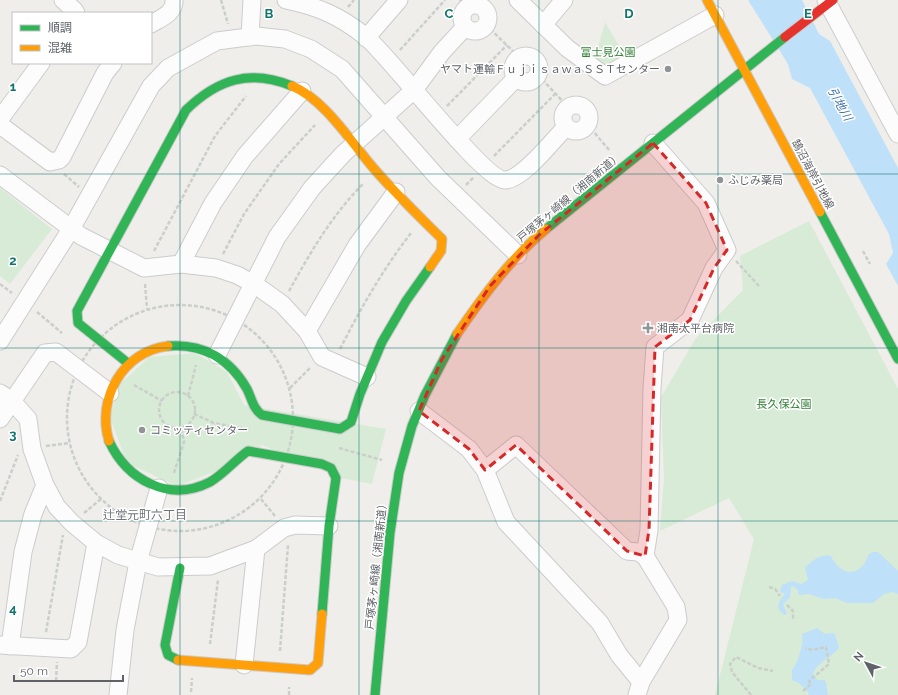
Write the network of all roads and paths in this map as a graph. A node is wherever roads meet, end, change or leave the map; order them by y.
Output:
1 (62, 0) edge
2 (174, 0) edge
3 (221, 0) edge
4 (252, 0) edge
5 (286, 0) edge
6 (399, 0) edge
7 (445, 0) edge
8 (518, 0) edge
9 (564, 0) edge
10 (707, 0) edge
11 (314, 3) edge
12 (464, 4) edge
13 (826, 4) edge
14 (75, 12) edge
15 (715, 15) junction
16 (152, 23) edge
17 (228, 25) dead end
18 (486, 25) junction
19 (543, 25) junction
20 (465, 27) junction
21 (250, 37) junction
22 (366, 38) junction
23 (507, 45) junction
24 (519, 57) junction
25 (40, 64) edge
26 (112, 64) edge
27 (390, 64) junction
28 (744, 70) junction
29 (538, 74) junction
30 (261, 78) junction
31 (516, 78) junction
32 (302, 90) junction
33 (414, 90) junction
34 (556, 94) junction
35 (569, 108) junction
36 (326, 113) junction
37 (436, 116) junction
38 (384, 118) junction
39 (0, 119) edge
40 (587, 124) junction
41 (0, 125) edge
42 (566, 127) junction
43 (898, 134) edge
44 (457, 138) junction
45 (653, 143) junction
46 (353, 144) junction
47 (610, 151) dead end
48 (484, 166) junction
49 (376, 170) junction
50 (0, 175) edge
51 (463, 188) dead end
52 (396, 192) junction
53 (422, 219) junction
54 (71, 229) junction
55 (727, 250) junction
56 (110, 251) junction
57 (518, 255) junction
58 (180, 264) junction
59 (144, 268) junction
60 (216, 268) junction
61 (0, 284) edge
62 (254, 284) junction
63 (759, 286) dead end
64 (25, 303) junction
65 (282, 304) junction
66 (147, 309) dead end
67 (307, 332) junction
68 (63, 334) dead end
69 (0, 341) edge
70 (200, 348) junction
71 (86, 353) dead end
72 (217, 355) junction
73 (93, 358) dead end
74 (327, 359) junction
75 (898, 359) edge
76 (129, 364) junction
77 (119, 377) junction
78 (367, 377) junction
79 (290, 388) dead end
80 (110, 393) junction
81 (188, 396) junction
82 (6, 397) edge
83 (162, 401) junction
84 (419, 411) junction
85 (0, 419) edge
86 (181, 428) junction
87 (484, 470) junction
88 (45, 486) junction
89 (164, 489) junction
90 (261, 499) dead end
91 (101, 500) dead end
92 (72, 523) junction
93 (329, 526) junction
94 (284, 528) junction
95 (96, 543) junction
96 (256, 549) junction
97 (646, 556) junction
98 (138, 562) junction
99 (220, 563) junction
100 (180, 568) junction
101 (769, 588) dead end
102 (780, 596) dead end
103 (787, 605) dead end
104 (793, 620) dead end
105 (5, 646) edge
106 (805, 648) dead end
107 (50, 649) junction
108 (208, 662) junction
109 (244, 665) junction
110 (279, 668) junction
111 (773, 671) dead end
112 (56, 681) dead end
113 (639, 688) edge
114 (803, 692) dead end
115 (118, 695) edge
116 (375, 695) edge
117 (751, 695) edge

1 - 14 street
2 - 16 street
3 - 17 path
4 - 21 street
5 - 11 street
6 - 22 street
7 - 27 path
8 - 19 street
9 - 19 street
10 - 15 street, 鵠沼海岸引地線
11 - 22 street
12 - 18 street
12 - 20 street
13 - 28 street, 戸塚茅ヶ崎線（湘南新道）
13 - 43 street
15 - 19 street
15 - 28 street, 鵠沼海岸引地線
18 - 20 street
18 - 23 path
20 - 33 street
21 - 38 street
21 - 54 street
22 - 27 street
23 - 24 path
23 - 37 path
24 - 29 street
24 - 31 street
25 - 39 street
26 - 41 street
27 - 33 street
28 - 45 street, 戸塚茅ヶ崎線（湘南新道）
28 - 75 street, 鵠沼海岸引地線
29 - 31 street
29 - 34 path
30 - 32 street
30 - 56 street
30 - 59 path
31 - 44 street
32 - 36 street
32 - 58 street
33 - 37 street
33 - 38 street
34 - 35 path
34 - 48 path
35 - 40 street
35 - 42 street
36 - 46 street
36 - 60 path
37 - 44 street
38 - 46 street
38 - 57 street
40 - 42 street
40 - 47 path
42 - 48 street
44 - 48 street
45 - 55 street
45 - 57 street, 戸塚茅ヶ崎線（湘南新道）
46 - 49 street
46 - 62 street
48 - 51 path
49 - 52 street
49 - 65 path
50 - 54 street
52 - 53 street
52 - 67 street
53 - 74 path
53 - 78 street
54 - 56 street
54 - 64 street
55 - 63 path
55 - 97 street
56 - 59 street
56 - 76 street
57 - 84 street, 戸塚茅ヶ崎線（湘南新道）
58 - 59 street
58 - 60 street
59 - 66 path
60 - 62 street
61 - 64 path
62 - 65 street
62 - 72 street
64 - 68 path
64 - 69 street
65 - 67 street
67 - 74 street
70 - 72 street
70 - 76 street
70 - 81 path
71 - 73 path
72 - 78 street
74 - 78 street
74 - 79 path
76 - 77 street
77 - 80 street
77 - 83 path
80 - 82 street
80 - 89 street
81 - 83 path
81 - 86 path
82 - 85 street
82 - 88 street
83 - 86 path
84 - 87 street
84 - 116 street, 戸塚茅ヶ崎線（湘南新道）
86 - 89 path
87 - 97 street
87 - 113 street
88 - 92 street
88 - 105 street
89 - 93 street
89 - 98 street
90 - 94 path
91 - 92 path
92 - 95 street
92 - 107 path
93 - 94 street
93 - 110 street
94 - 96 street
94 - 110 path
95 - 98 street
95 - 107 street
96 - 99 street
96 - 109 street
97 - 113 street
98 - 100 street
98 - 115 street
99 - 100 street
99 - 108 path
100 - 108 street
101 - 102 path
103 - 104 path
105 - 107 street
106 - 114 path
107 - 112 path
108 - 109 street
109 - 110 street
111 - 117 path

